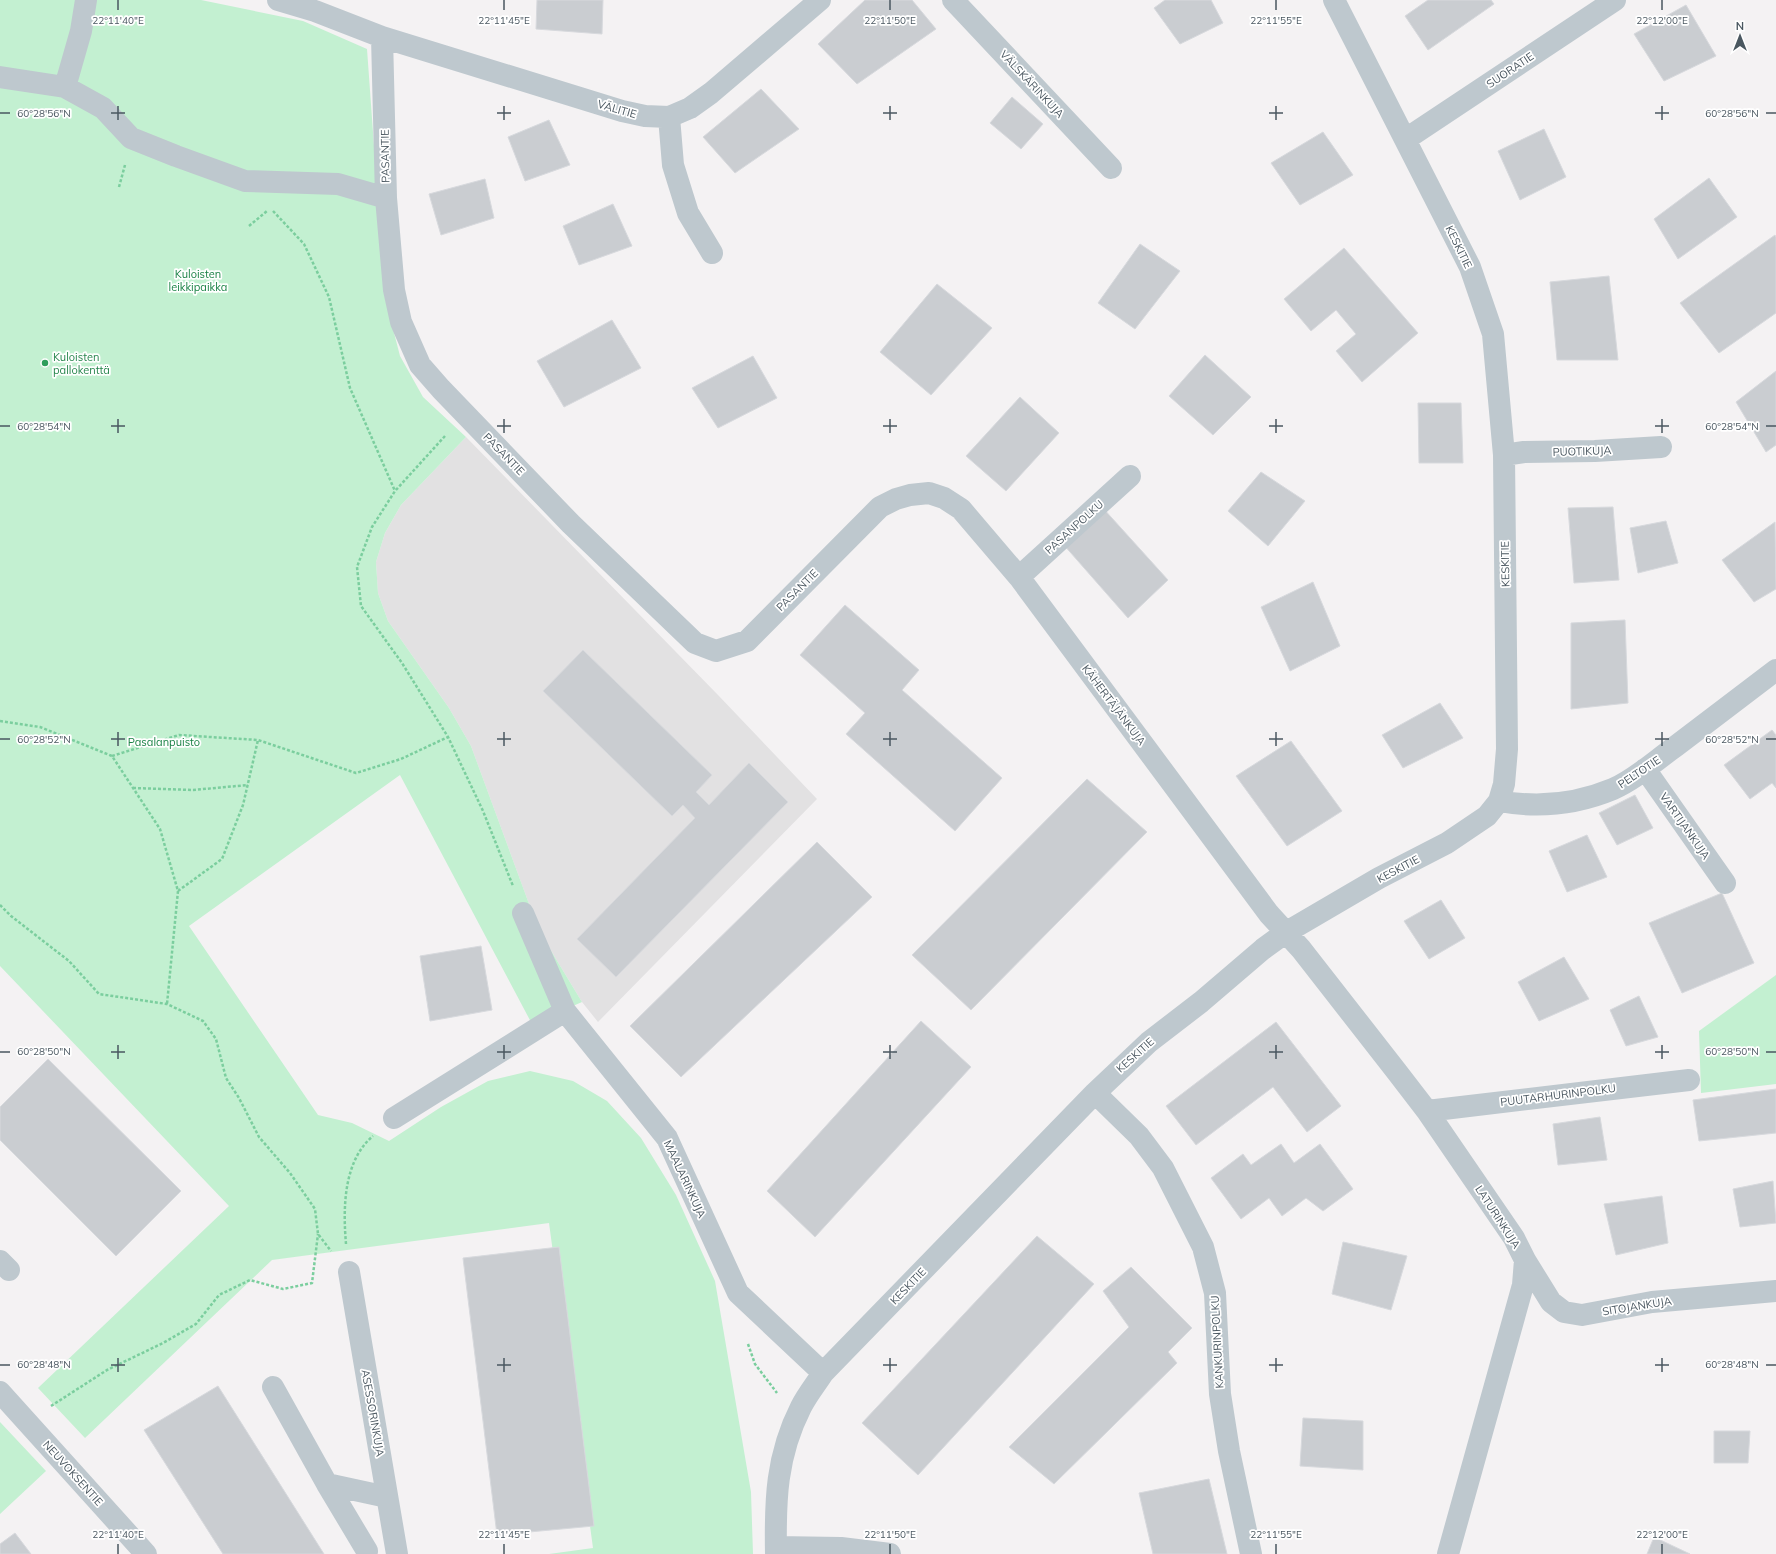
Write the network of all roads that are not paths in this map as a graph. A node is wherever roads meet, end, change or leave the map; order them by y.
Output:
1 (86, 0) edge
2 (278, 0) edge
3 (820, 0) edge
4 (954, 0) edge
5 (1334, 0) edge
6 (1615, 0) edge
7 (382, 37) junction
8 (0, 77) edge
9 (65, 87) junction
10 (669, 117) junction
11 (1406, 140) junction
12 (1111, 168) dead end
13 (386, 198) junction
14 (712, 253) dead end
15 (1661, 447) dead end
16 (1504, 455) junction
17 (1130, 476) dead end
18 (929, 493) joint
19 (1019, 577) junction
20 (1776, 670) edge
21 (1645, 769) junction
22 (1499, 801) junction
23 (1725, 883) dead end
24 (523, 913) road end
25 (1285, 933) junction
26 (565, 1011) junction
27 (1689, 1080) dead end
28 (1095, 1093) junction
29 (1427, 1111) junction
30 (394, 1118) road end
31 (1525, 1260) junction
32 (348, 1272) road end
33 (1776, 1291) edge
34 (823, 1373) junction
35 (273, 1387) dead end
36 (0, 1392) edge
37 (327, 1484) junction
38 (387, 1497) junction
39 (367, 1551) dead end
40 (776, 1551) edge
41 (146, 1554) edge
42 (397, 1554) edge
43 (890, 1554) edge
44 (1251, 1554) edge
45 (1448, 1554) edge

1 - 9 street
2 - 7 street
3 - 10 street, VÄLITIE
4 - 12 street, VÄLSKÄRINKUJA
5 - 11 street, KESKITIE
6 - 11 street, SUORATIE
7 - 10 street, VÄLITIE
7 - 13 street, PASANTIE
8 - 9 street
9 - 13 street
10 - 14 street
11 - 16 street, KESKITIE
13 - 18 street, PASANTIE
15 - 16 street, PUOTIKUJA
16 - 22 street, KESKITIE
17 - 19 street, PASANPOLKU
18 - 19 street, KÄHERTÄJÄNKUJA
19 - 25 street, KÄHERTÄJÄNKUJA
20 - 21 street, PELTOTIE
21 - 22 street, PELTOTIE
21 - 23 street, VARTIJANKUJA
22 - 25 street, KESKITIE
24 - 26 street, MAALARINKUJA
25 - 28 street, KESKITIE
25 - 29 street, LATURINKUJA
26 - 30 street
26 - 34 street, MAALARINKUJA
27 - 29 street, PUUTARHURINPOLKU
28 - 34 street, KESKITIE
28 - 44 street, KANKURINPOLKU
29 - 31 street, LATURINKUJA
31 - 33 street, SITOJANKUJA
31 - 45 street, LATURINKUJA
32 - 38 street, ASESSORINKUJA
34 - 40 street, KESKITIE
35 - 37 street
36 - 41 street, NEUVOKSENTIE
37 - 38 street
37 - 39 street
38 - 42 street, ASESSORINKUJA
40 - 43 street

